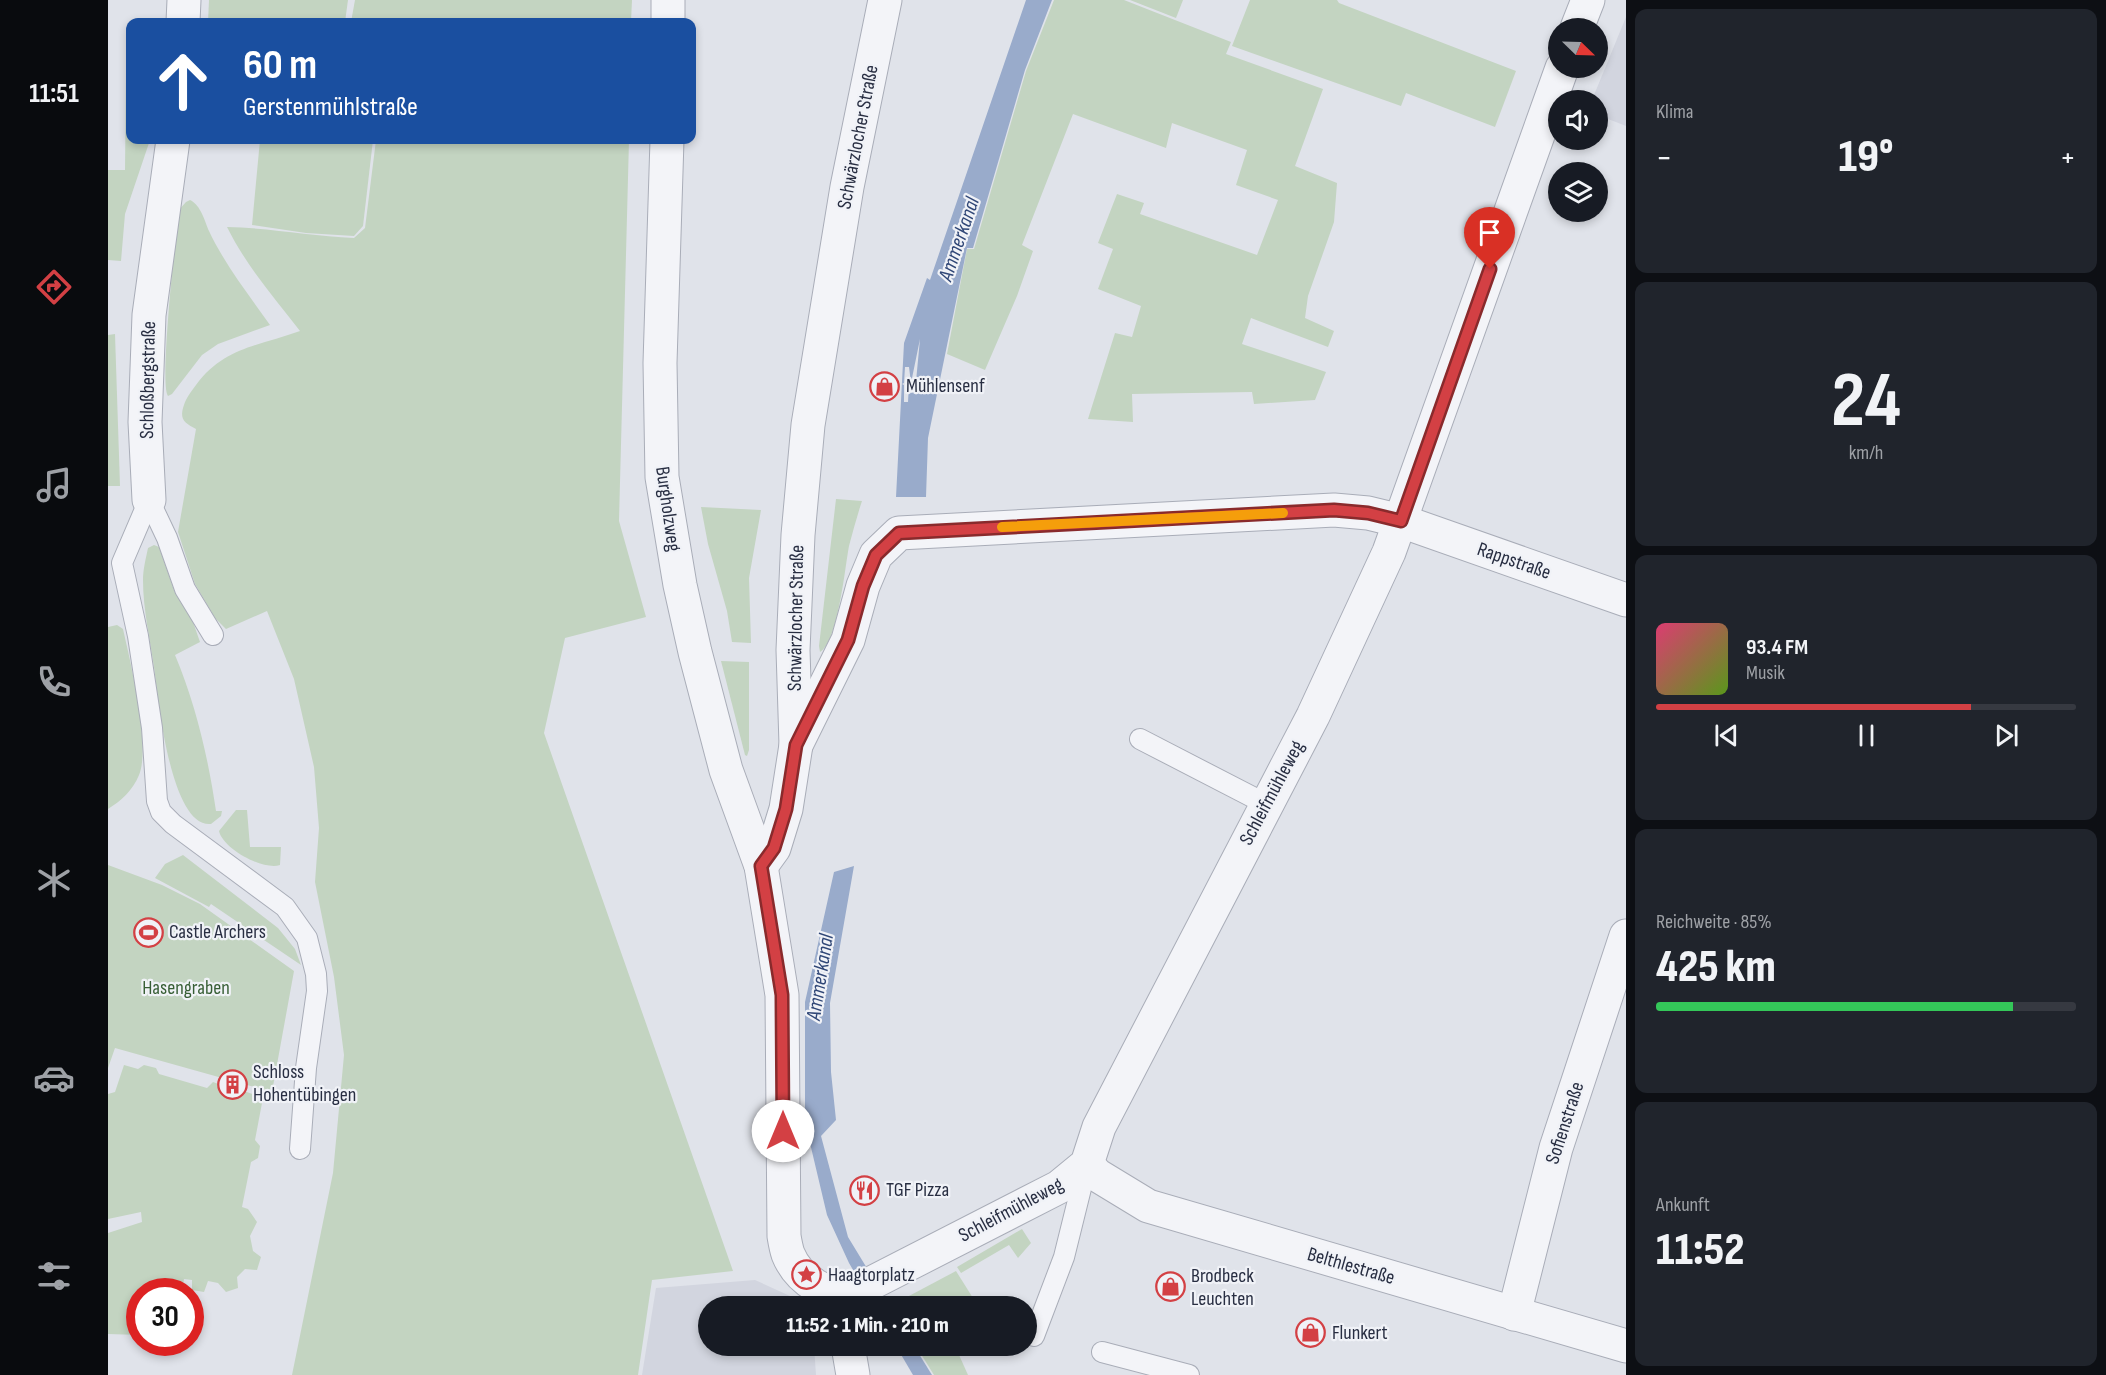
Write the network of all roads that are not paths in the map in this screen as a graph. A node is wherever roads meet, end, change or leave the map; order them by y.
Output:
1 (184, 0) edge
2 (668, 0) edge
3 (885, 0) edge
4 (1588, 0) edge
5 (183, 18) edge
6 (668, 18) edge
7 (1581, 18) edge
8 (1558, 78) edge
9 (172, 144) edge
10 (667, 144) edge
11 (149, 500) junction
12 (1401, 521) junction
13 (1626, 600) edge
14 (213, 635) dead end
15 (1140, 739) dead end
16 (796, 745) junction
17 (1266, 804) junction
18 (761, 866) junction
19 (1626, 936) edge
20 (300, 1149) dead end
21 (1087, 1164) junction
22 (834, 1296) edge
23 (848, 1296) edge
24 (1514, 1314) junction
25 (1037, 1327) edge
26 (1626, 1346) edge
27 (1102, 1352) dead end
28 (850, 1356) edge
29 (853, 1375) edge
30 (1189, 1375) edge

1 - 5 street
2 - 6 street
3 - 16 street, Schwärzlocher Straße
4 - 7 street
8 - 12 street, Schleifmühleweg
9 - 11 street, Schloßbergstraße
10 - 18 street, Burgholzweg
11 - 14 lane
11 - 20 lane, Schloßbergstraße
12 - 13 street, Rappstraße
12 - 16 street, Rappstraße
12 - 17 street, Schleifmühleweg
15 - 17 lane
16 - 18 street, Schwärzlocher Straße
17 - 21 street, Schleifmühleweg
18 - 22 street, Schleifmühleweg
19 - 24 street, Sofienstraße
21 - 23 street, Schleifmühleweg
21 - 24 street, Belthlestraße
21 - 25 lane
24 - 26 street, Belthlestraße
27 - 30 lane
28 - 29 street

